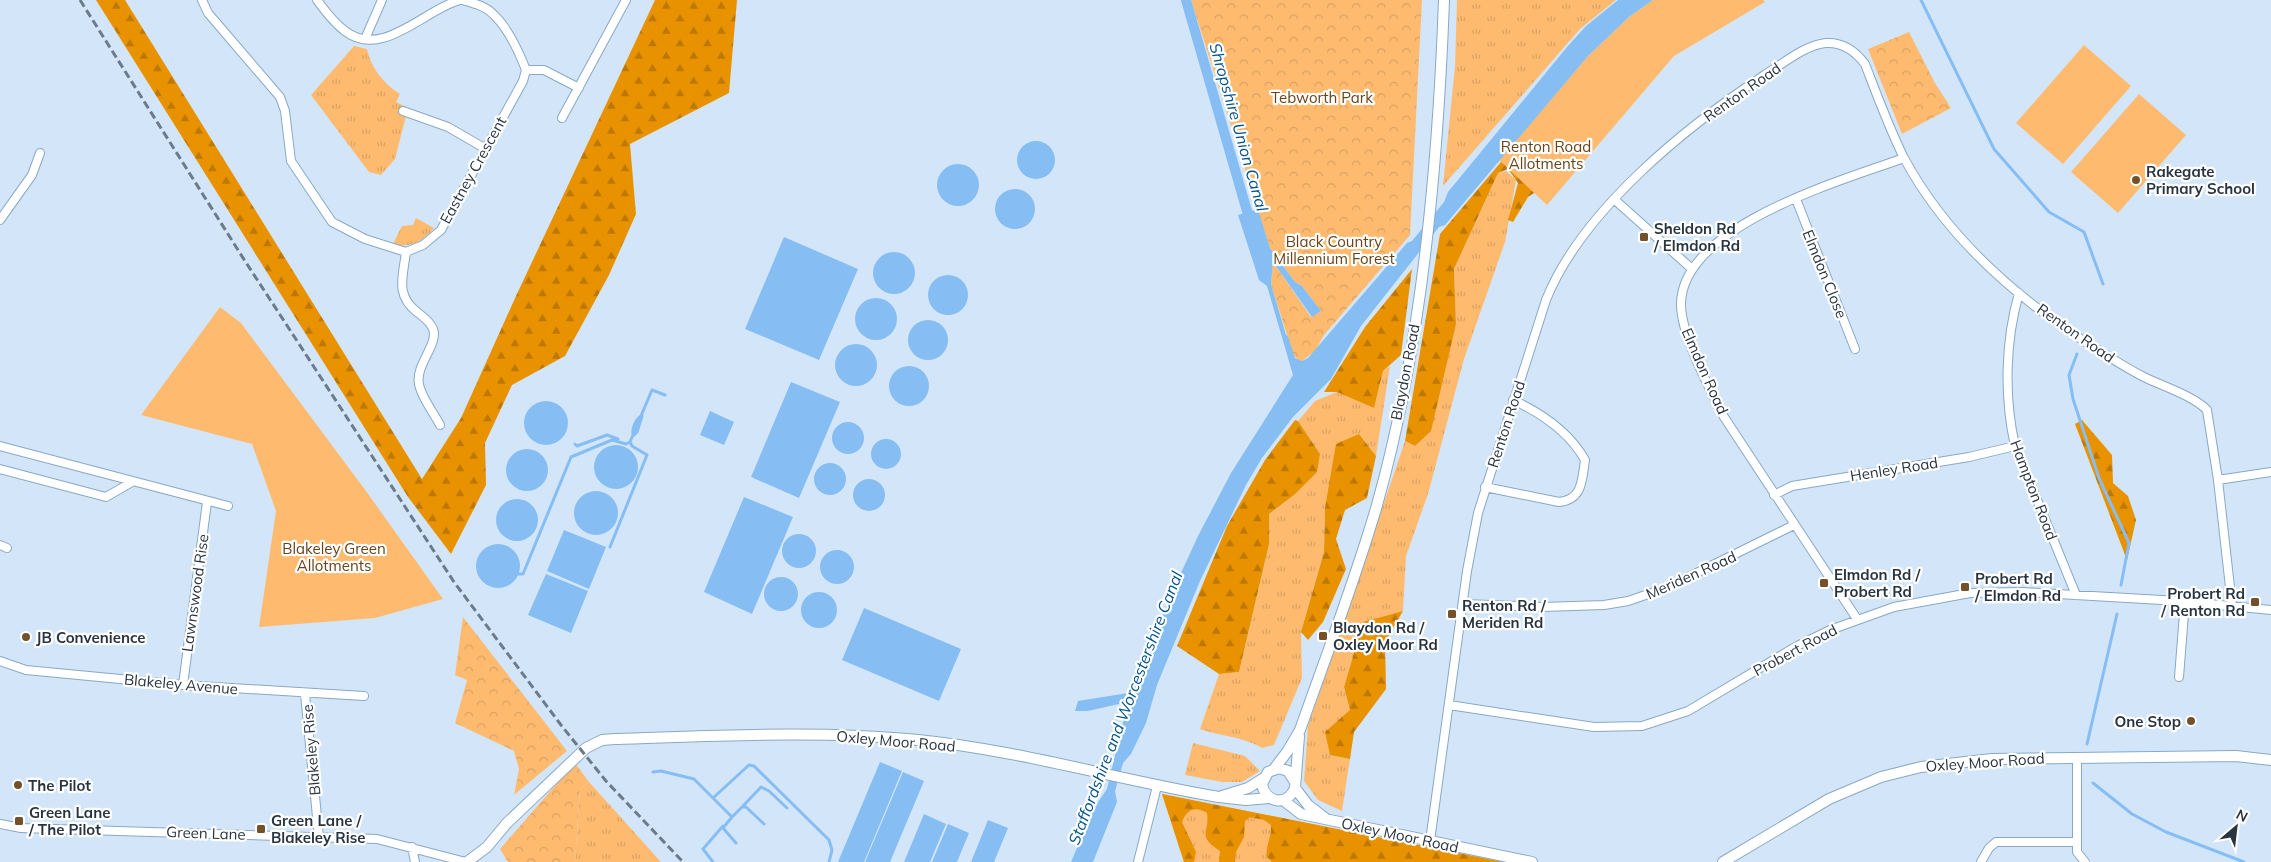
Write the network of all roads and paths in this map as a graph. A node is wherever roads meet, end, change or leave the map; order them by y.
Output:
1 (202, 0) edge
2 (317, 0) edge
3 (382, 0) edge
4 (461, 0) edge
5 (626, 0) edge
6 (1444, 0) edge
7 (365, 39) junction
8 (526, 70) junction
9 (580, 88) junction
10 (403, 111) dead end
11 (562, 118) dead end
12 (486, 149) junction
13 (40, 153) dead end
14 (1904, 158) junction
15 (1796, 199) junction
16 (1615, 200) junction
17 (0, 220) edge
18 (406, 252) junction
19 (1692, 269) junction
20 (2019, 293) junction
21 (1855, 349) dead end
22 (1513, 400) junction
23 (440, 425) dead end
24 (0, 446) edge
25 (2015, 446) junction
26 (0, 469) edge
27 (2271, 472) edge
28 (2218, 480) junction
29 (132, 482) junction
30 (1485, 487) junction
31 (1774, 495) junction
32 (208, 502) junction
33 (228, 506) dead end
34 (1794, 525) junction
35 (2076, 595) junction
36 (2185, 601) junction
37 (1463, 604) junction
38 (2232, 606) junction
39 (2271, 610) edge
40 (1857, 620) junction
41 (0, 661) edge
42 (2179, 677) dead end
43 (183, 685) junction
44 (305, 694) junction
45 (364, 696) dead end
46 (1449, 705) junction
47 (1300, 730) junction
48 (2077, 757) junction
49 (2271, 760) edge
50 (1274, 769) junction
51 (1264, 778) junction
52 (1295, 785) junction
53 (1157, 786) junction
54 (1219, 797) junction
55 (1269, 798) junction
56 (1283, 800) junction
57 (1327, 820) junction
58 (0, 824) edge
59 (318, 837) junction
60 (1430, 841) junction
61 (2076, 842) junction
62 (412, 847) junction
63 (415, 862) edge
64 (466, 862) edge
65 (1138, 862) edge
66 (1532, 862) edge
67 (1723, 862) edge
68 (1982, 862) edge
69 (2085, 862) edge

1 - 18 street
2 - 7 street
3 - 7 street
4 - 7 street
4 - 8 street
5 - 9 street
6 - 47 street, Blaydon Road
8 - 9 street
8 - 12 street, Eastney Crescent
9 - 11 street
10 - 12 street
12 - 18 street, Eastney Crescent
13 - 17 street
14 - 15 street, Elmdon Road
14 - 16 street, Renton Road
14 - 20 street, Renton Road
15 - 19 street, Elmdon Road
15 - 21 street, Elmdon Close
16 - 19 street
16 - 22 street, Renton Road
18 - 23 street
19 - 31 street, Elmdon Road
20 - 25 street, Hampton Road
20 - 28 street, Renton Road
22 - 30 street, Renton Road
22 - 30 street
24 - 29 street
25 - 31 street, Henley Road
25 - 35 street, Hampton Road
26 - 29 street
27 - 28 street
28 - 38 street, Renton Road
29 - 32 street
30 - 37 street, Renton Road
31 - 34 street, Elmdon Road
32 - 33 street
32 - 43 street, Lawnswood Rise
34 - 37 street, Meriden Road
34 - 40 street, Elmdon Road
35 - 36 street, Probert Road
35 - 40 street, Probert Road
36 - 38 street, Probert Road
36 - 42 street
37 - 46 street, Renton Road
38 - 39 street, Probert Road
40 - 46 street, Probert Road
41 - 43 street, Blakeley Avenue
43 - 44 street, Blakeley Avenue
44 - 45 street, Blakeley Avenue
44 - 59 street, Blakeley Rise
46 - 60 street, Renton Road
47 - 50 street, Blaydon Road
47 - 52 street, Blaydon Road
48 - 49 street, Oxley Moor Road
48 - 61 street
48 - 67 street, Oxley Moor Road
50 - 51 street
50 - 52 street
51 - 54 street, Oxley Moor Road
51 - 55 street
52 - 56 street
52 - 57 street, Oxley Moor Road
53 - 54 street, Oxley Moor Road
53 - 64 street, Oxley Moor Road
53 - 65 street
54 - 55 street, Oxley Moor Road
55 - 56 street
56 - 57 street, Oxley Moor Road
57 - 60 street, Oxley Moor Road
58 - 59 street, Green Lane
59 - 62 street, Green Lane
60 - 66 street, Oxley Moor Road
61 - 68 street
61 - 69 street
62 - 63 street
62 - 64 street, Green Lane

